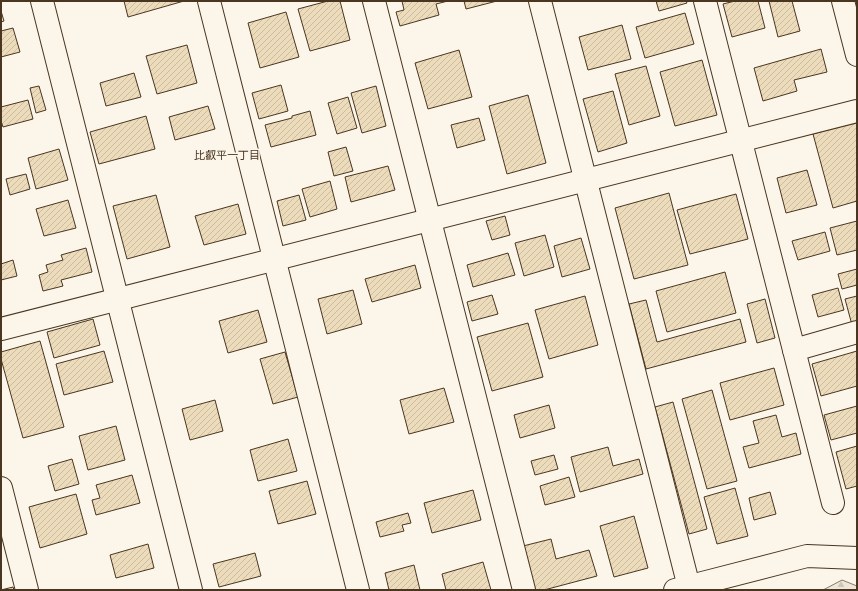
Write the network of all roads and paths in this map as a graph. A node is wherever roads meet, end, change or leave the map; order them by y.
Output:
1 (42, 1) edge
2 (209, 1) edge
3 (374, 1) edge
4 (540, 1) edge
5 (705, 1) edge
6 (843, 1) edge
7 (857, 55) edge
8 (857, 111) edge
9 (740, 140) junction
10 (585, 180) junction
11 (430, 220) junction
12 (275, 259) junction
13 (117, 299) junction
14 (1, 329) edge
15 (857, 332) edge
16 (794, 350) junction
17 (1, 488) edge
18 (833, 503) dead end
19 (857, 558) edge
20 (682, 588) edge
21 (27, 590) edge
22 (191, 590) edge
23 (358, 590) edge
24 (524, 590) edge

1 - 13 street
2 - 12 street
3 - 11 street
4 - 10 street
5 - 9 street
6 - 7 street
8 - 9 street
9 - 10 street
9 - 16 street
10 - 11 street
10 - 20 street
11 - 12 street
11 - 24 street
12 - 13 street
12 - 23 street
13 - 14 street
13 - 22 street
15 - 16 street
16 - 18 street
17 - 21 street
19 - 20 street

